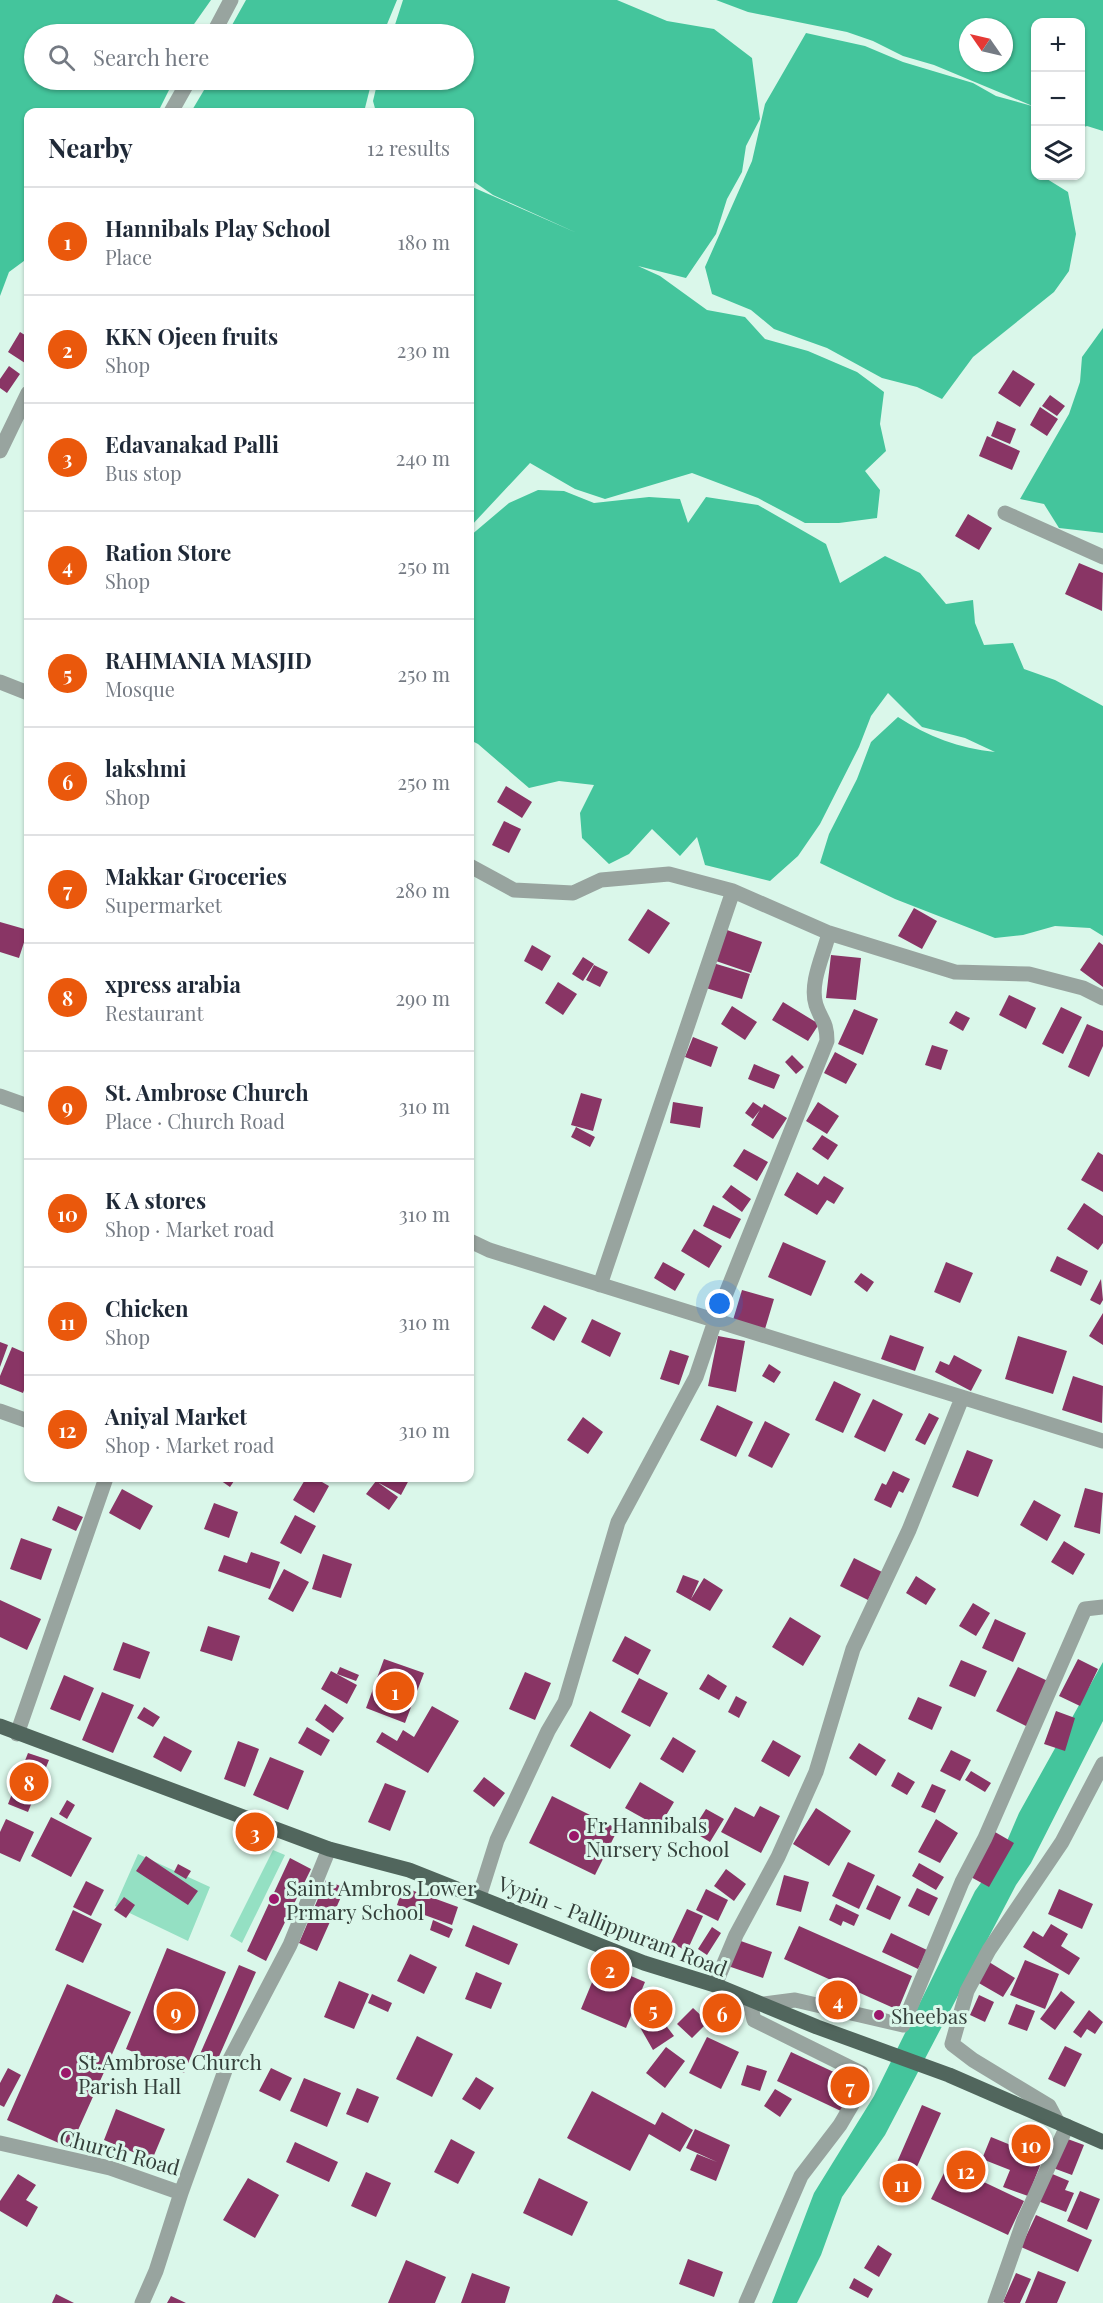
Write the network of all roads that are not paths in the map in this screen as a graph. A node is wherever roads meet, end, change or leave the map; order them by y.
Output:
1 (231, 0) edge
2 (218, 24) edge
3 (183, 90) edge
4 (173, 108) edge
5 (24, 401) edge
6 (0, 451) edge
7 (1005, 513) dead end
8 (1103, 557) edge
9 (0, 682) edge
10 (24, 691) edge
11 (474, 869) edge
12 (733, 891) junction
13 (829, 933) junction
14 (1103, 998) edge
15 (0, 1096) edge
16 (24, 1105) edge
17 (474, 1243) edge
18 (600, 1285) junction
19 (716, 1321) junction
20 (962, 1398) junction
21 (0, 1411) edge
22 (24, 1420) edge
23 (1103, 1441) edge
24 (105, 1482) edge
25 (1103, 1607) edge
26 (0, 1726) edge
27 (17, 1734) junction
28 (1103, 1764) edge
29 (329, 1849) junction
30 (479, 1897) junction
31 (715, 1985) junction
32 (749, 1999) junction
33 (764, 2004) junction
34 (1062, 2123) junction
35 (1103, 2142) edge
36 (0, 2143) edge
37 (181, 2193) junction
38 (142, 2303) edge
39 (746, 2303) edge
40 (995, 2303) edge

1 - 2 street
3 - 4 street
5 - 6 street
7 - 8 street
9 - 10 street
11 - 12 street
12 - 13 street
12 - 18 street
13 - 14 street
13 - 19 street
15 - 16 street
17 - 18 street
18 - 19 street
19 - 20 street
19 - 30 street
20 - 23 street
20 - 31 street
21 - 22 street
24 - 27 street
25 - 33 street
26 - 27 main road, Vypin - Pallippuram Road
27 - 29 main road, Vypin - Pallippuram Road
28 - 34 street
29 - 30 main road, Vypin - Pallippuram Road
29 - 37 street, Church Road
30 - 31 main road, Vypin - Pallippuram Road
31 - 32 main road, Vypin - Pallippuram Road
32 - 33 main road, Vypin - Pallippuram Road
32 - 39 street
33 - 34 main road, Vypin - Pallippuram Road
34 - 35 main road, Vypin - Pallippuram Road
34 - 40 street
36 - 37 street, Church Road
37 - 38 street

